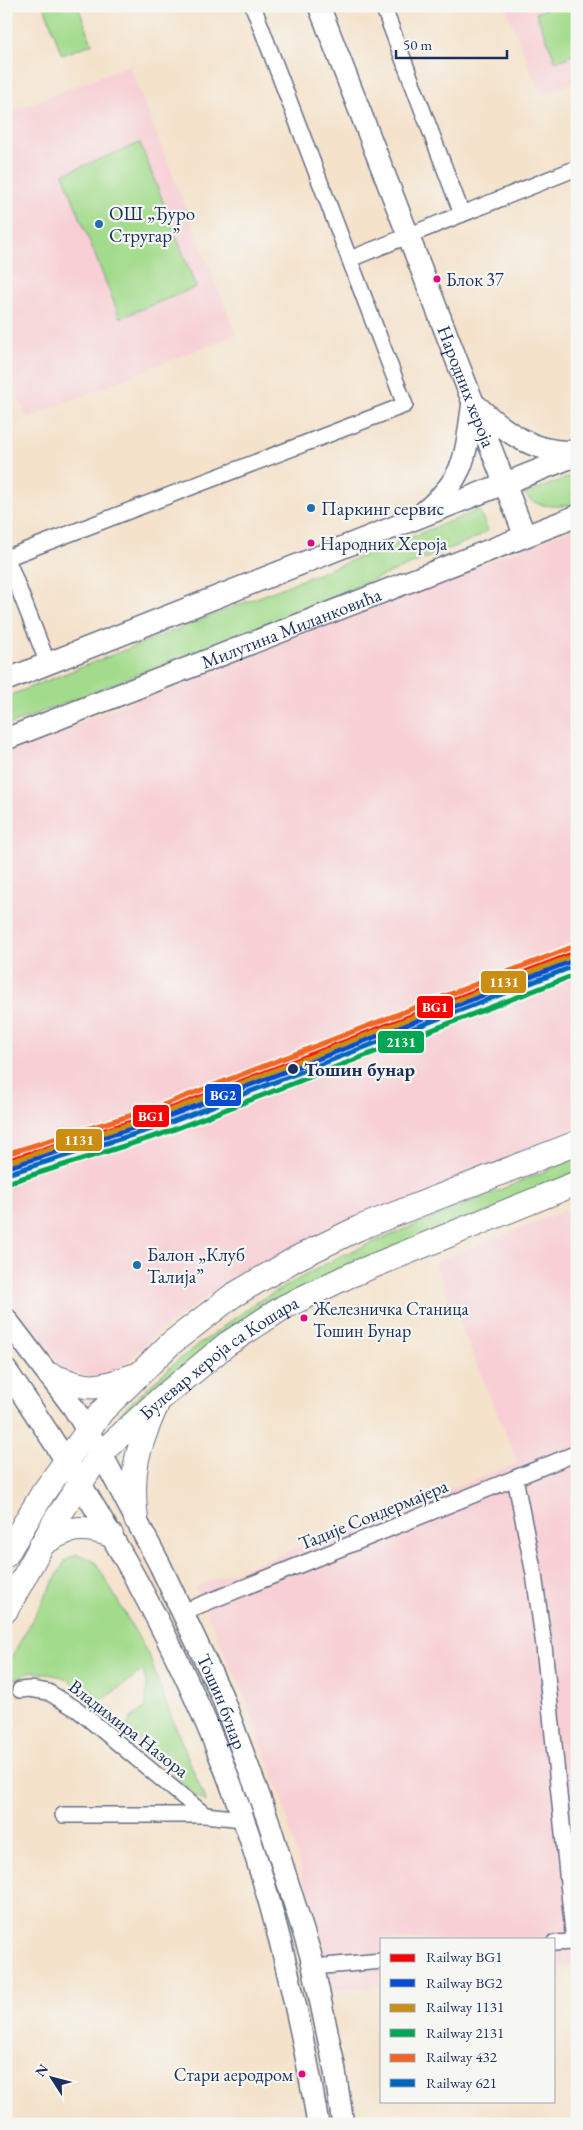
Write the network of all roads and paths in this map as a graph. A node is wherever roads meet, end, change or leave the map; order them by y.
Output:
1 (253, 6) edge
2 (319, 6) edge
3 (383, 6) edge
4 (577, 168) edge
5 (462, 214) junction
6 (408, 235) junction
7 (350, 259) junction
8 (473, 402) junction
9 (577, 451) edge
10 (577, 455) edge
11 (505, 484) junction
12 (577, 516) edge
13 (413, 520) junction
14 (525, 536) junction
15 (6, 557) edge
16 (48, 664) junction
17 (6, 680) edge
18 (6, 739) edge
19 (577, 1143) edge
20 (577, 1183) edge
21 (6, 1319) edge
22 (6, 1370) edge
23 (137, 1375) junction
24 (50, 1376) junction
25 (159, 1400) junction
26 (87, 1429) junction
27 (101, 1453) junction
28 (577, 1453) edge
29 (66, 1458) junction
30 (515, 1478) junction
31 (80, 1482) junction
32 (136, 1519) junction
33 (111, 1534) junction
34 (41, 1545) junction
35 (6, 1555) edge
36 (6, 1610) edge
37 (183, 1612) junction
38 (20, 1690) dead end
39 (63, 1815) dead end
40 (205, 1815) junction
41 (243, 1819) junction
42 (556, 1943) edge
43 (380, 1961) edge
44 (313, 1967) junction
45 (318, 2124) edge
46 (343, 2124) edge

1 - 7 street
2 - 6 street, Народних хероја
3 - 5 street
4 - 5 street
5 - 6 street
6 - 7 street
6 - 8 street, Народних хероја
7 - 15 street
8 - 9 street
8 - 11 street, Народних хероја
8 - 13 street
10 - 11 street
11 - 13 street
11 - 14 street, Народних хероја
12 - 14 street, Милутина Миланковића
13 - 16 street
14 - 18 street, Милутина Миланковића
15 - 16 street
16 - 17 street
19 - 23 main road, Булевар хероја са Кошара
20 - 25 main road, Булевар хероја са Кошара
21 - 24 street, Тошин бунар
22 - 29 street, Тошин бунар
23 - 24 main road
23 - 26 main road, Булевар хероја са Кошара
24 - 26 street, Тошин бунар
25 - 27 main road, Булевар хероја са Кошара
25 - 32 main road
26 - 27 street, Тошин бунар
26 - 29 main road, Булевар хероја са Кошара
27 - 31 main road, Булевар хероја са Кошара
27 - 32 street, Тошин бунар
28 - 30 street, Тадије Сондермајера
29 - 31 street, Тошин бунар
29 - 35 main road, Булевар хероја са Кошара
30 - 37 street, Тадије Сондермајера
30 - 42 street
31 - 33 street, Тошин бунар
31 - 34 main road, Булевар хероја са Кошара
32 - 37 street, Тошин бунар
33 - 34 main road
33 - 41 street, Тошин бунар
34 - 36 main road, Булевар хероја са Кошара
37 - 44 street, Тошин бунар
38 - 40 street, Владимира Назора
39 - 40 street
40 - 41 street
41 - 45 street, Тошин бунар
43 - 44 street
44 - 46 street, Тошин бунар

